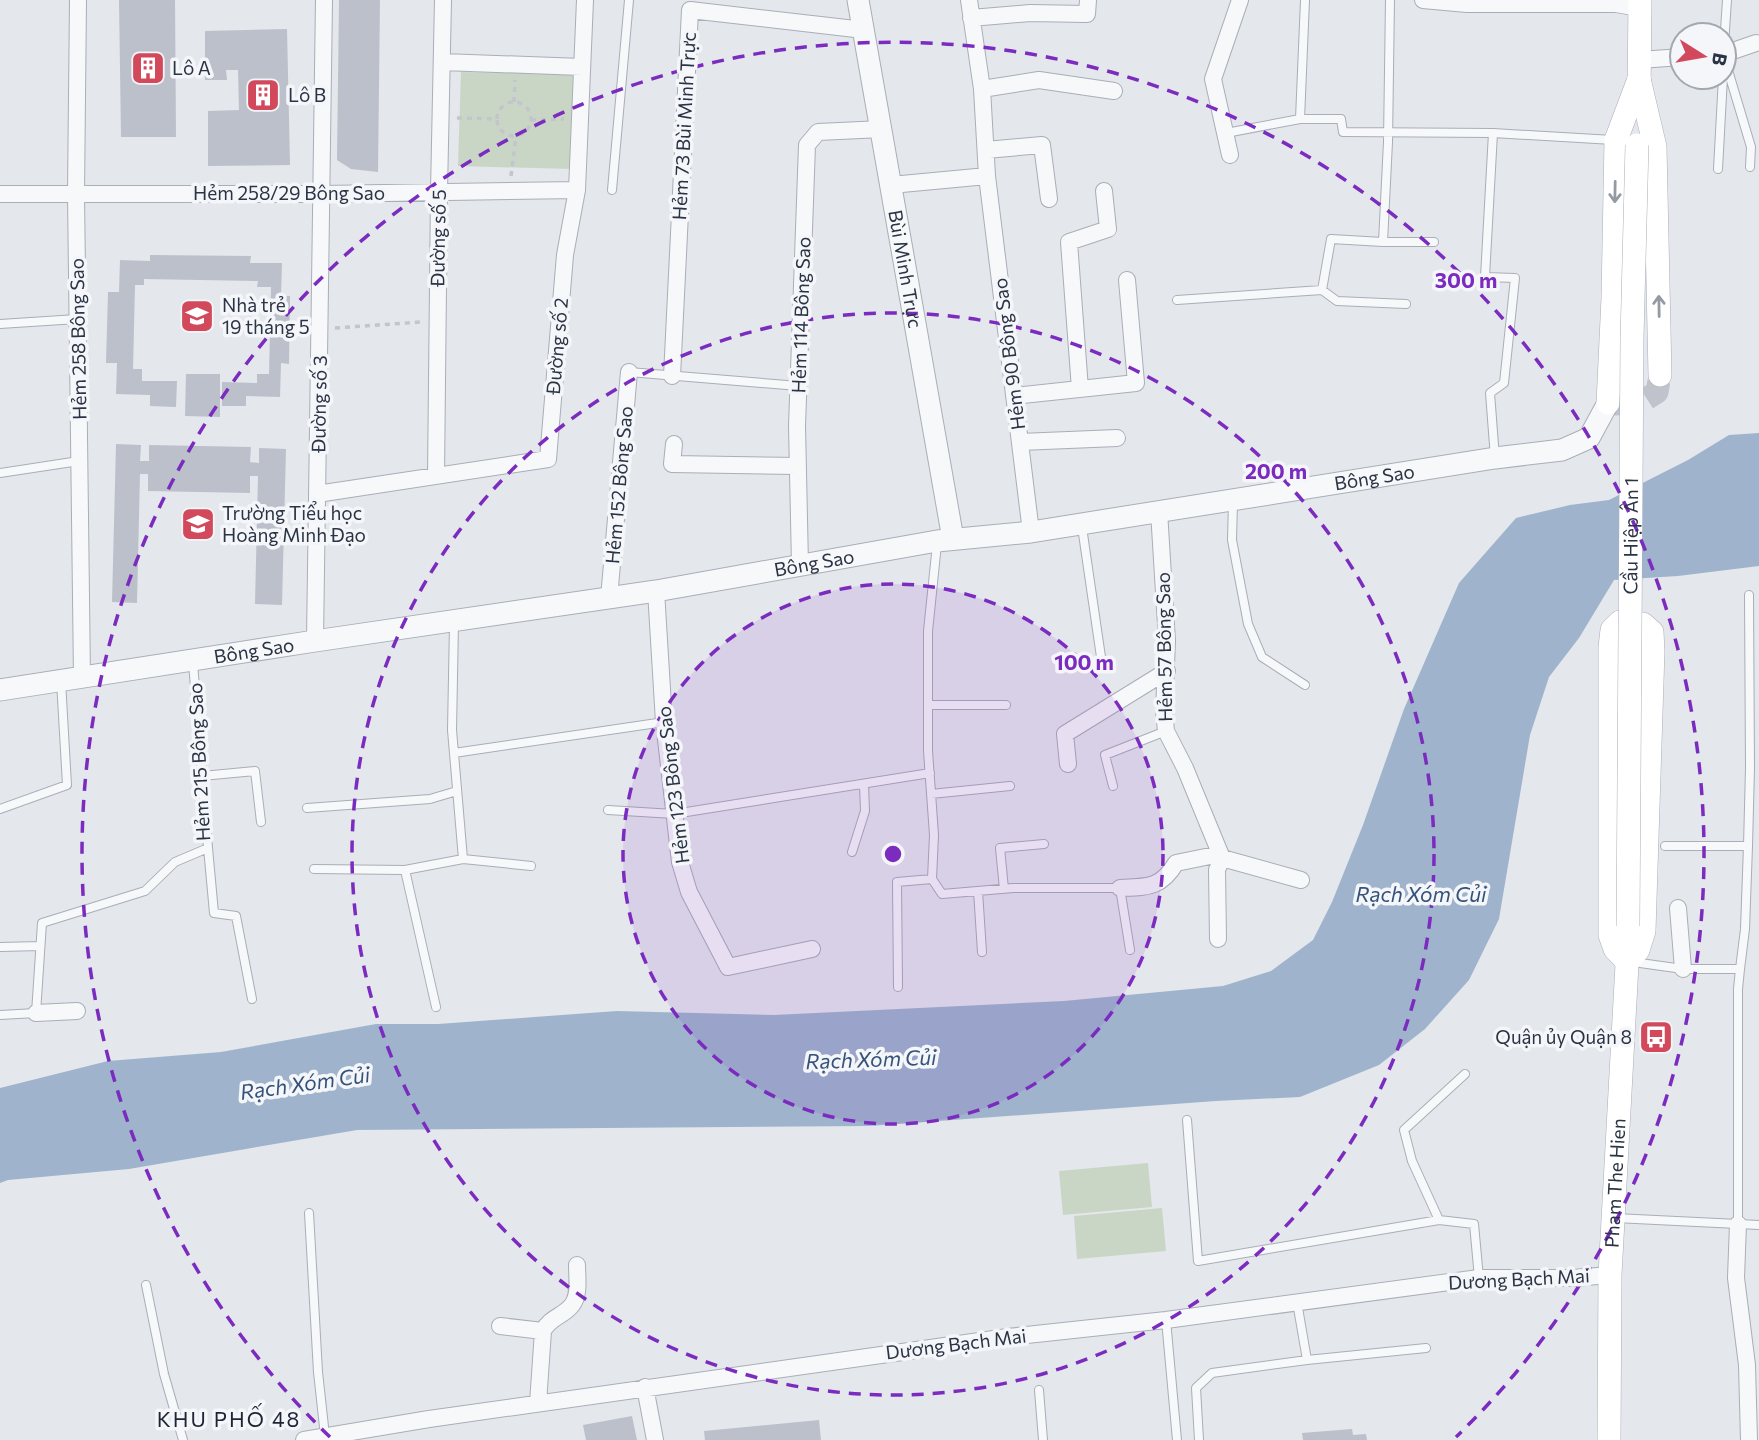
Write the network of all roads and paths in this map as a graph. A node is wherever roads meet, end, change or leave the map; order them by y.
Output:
1 (78, 0) edge
2 (324, 0) edge
3 (443, 0) edge
4 (585, 0) edge
5 (629, 0) edge
6 (858, 0) edge
7 (969, 0) edge
8 (1087, 0) edge
9 (1240, 0) edge
10 (1305, 0) edge
11 (1390, 0) edge
12 (1423, 0) edge
13 (1727, 0) edge
14 (1639, 4) edge
15 (690, 5) edge
16 (971, 18) junction
17 (1726, 21) edge
18 (864, 30) junction
19 (1758, 40) edge
20 (1738, 49) edge
21 (1668, 61) edge
22 (442, 62) junction
23 (515, 65) junction
24 (582, 68) junction
25 (1639, 69) junction
26 (982, 89) junction
27 (1114, 91) dead end
28 (1722, 91) edge
29 (1735, 91) edge
30 (514, 102) junction
31 (440, 118) junction
32 (497, 119) junction
33 (580, 119) junction
34 (1300, 119) junction
35 (531, 120) junction
36 (881, 129) junction
37 (1388, 132) junction
38 (1226, 133) junction
39 (1493, 133) junction
40 (516, 136) junction
41 (1627, 143) junction
42 (986, 150) junction
43 (1230, 155) dead end
44 (1750, 167) dead end
45 (1718, 169) dead end
46 (987, 176) junction
47 (891, 185) junction
48 (509, 190) junction
49 (577, 190) junction
50 (612, 190) dead end
51 (439, 191) junction
52 (1104, 191) dead end
53 (0, 194) edge
54 (76, 194) junction
55 (322, 194) junction
56 (1049, 199) dead end
57 (1383, 242) junction
58 (1434, 242) dead end
59 (1127, 280) dead end
60 (1322, 290) junction
61 (1177, 300) dead end
62 (1406, 304) dead end
63 (78, 319) junction
64 (437, 320) junction
65 (0, 324) edge
66 (320, 329) junction
67 (629, 372) joint
68 (1660, 375) tunnel mouth
69 (672, 376) junction
70 (799, 386) junction
71 (1080, 389) junction
72 (1014, 396) junction
73 (1608, 403) joint
74 (1117, 438) dead end
75 (1020, 442) junction
76 (674, 444) dead end
77 (1495, 458) junction
78 (79, 461) junction
79 (798, 466) junction
80 (0, 473) edge
81 (436, 476) junction
82 (317, 494) junction
83 (1233, 500) junction
84 (1159, 511) junction
85 (1082, 524) junction
86 (1031, 532) junction
87 (945, 540) junction
88 (800, 565) junction
89 (656, 591) junction
90 (1749, 595) dead end
91 (609, 598) junction
92 (454, 621) junction
93 (315, 641) junction
94 (1101, 657) dead end
95 (193, 660) junction
96 (1167, 671) junction
97 (72, 680) junction
98 (1306, 685) dead end
99 (0, 690) edge
100 (928, 705) junction
101 (1006, 705) dead end
102 (664, 722) junction
103 (1166, 732) junction
104 (454, 753) junction
105 (1068, 764) dead end
106 (930, 774) junction
107 (202, 776) junction
108 (864, 784) junction
109 (1010, 786) dead end
110 (1113, 786) dead end
111 (457, 791) junction
112 (931, 794) junction
113 (307, 808) dead end
114 (0, 809) edge
115 (608, 810) dead end
116 (674, 814) junction
117 (261, 822) dead end
118 (1044, 844) dead end
119 (1665, 846) dead end
120 (1748, 846) junction
121 (208, 848) junction
122 (852, 852) dead end
123 (1221, 856) junction
124 (463, 859) junction
125 (531, 866) dead end
126 (314, 869) dead end
127 (405, 870) junction
128 (932, 879) junction
129 (1301, 880) dead end
130 (1120, 888) junction
131 (1004, 889) junction
132 (978, 891) junction
133 (1678, 908) dead end
134 (1628, 926) joint
135 (1218, 939) dead end
136 (40, 946) junction
137 (0, 947) edge
138 (812, 949) dead end
139 (1130, 950) dead end
140 (982, 952) dead end
141 (1628, 961) junction
142 (1683, 969) junction
143 (1740, 969) junction
144 (898, 987) dead end
145 (252, 999) dead end
146 (436, 1007) dead end
147 (77, 1011) dead end
148 (36, 1013) junction
149 (0, 1015) edge
150 (1465, 1074) dead end
151 (1188, 1120) dead end
152 (309, 1213) dead end
153 (1614, 1218) junction
154 (1439, 1220) junction
155 (1738, 1224) junction
156 (1759, 1225) edge
157 (577, 1265) dead end
158 (1610, 1275) junction
159 (1479, 1278) junction
160 (146, 1285) dead end
161 (1297, 1302) junction
162 (1166, 1320) junction
163 (500, 1326) dead end
164 (544, 1331) junction
165 (1426, 1348) dead end
166 (1307, 1360) junction
167 (645, 1387) junction
168 (1039, 1390) dead end
169 (538, 1403) junction
170 (325, 1436) junction
171 (183, 1440) edge
172 (304, 1440) edge
173 (654, 1440) edge
174 (1043, 1440) edge
175 (1177, 1440) edge
176 (1199, 1440) edge
177 (1609, 1440) edge
178 (1749, 1440) edge

1 - 54 street, Hẻm 258 Bông Sao
2 - 55 street, Đường số 3
3 - 22 street, Đường số 5
4 - 24 street, Đường số 2
5 - 50 lane
6 - 18 street, Bùi Minh Trực
7 - 16 street, Hẻm 90 Bông Sao
8 - 16 street
9 - 38 street
10 - 34 lane
11 - 37 lane
12 - 14 street
13 - 17 lane
14 - 25 main road
15 - 18 street, Hẻm 73 Bùi Minh Trực
15 - 69 street, Hẻm 73 Bùi Minh Trực
16 - 26 street, Hẻm 90 Bông Sao
18 - 36 street, Bùi Minh Trực
19 - 20 street
21 - 25 street
22 - 23 street
22 - 31 street, Đường số 5
23 - 24 street
23 - 30 path
24 - 33 street, Đường số 2
25 - 41 main road
68 -> 25 main road
26 - 27 street
26 - 42 street, Hẻm 90 Bông Sao
28 - 45 lane
29 - 44 lane
30 - 32 path
30 - 35 path
31 - 32 path
31 - 51 street, Đường số 5
32 - 40 path
33 - 35 path
33 - 49 street, Đường số 2
34 - 37 lane
34 - 38 lane
35 - 40 path
36 - 47 street, Bùi Minh Trực
36 - 70 street, Hẻm 114 Bông Sao
37 - 39 lane
37 - 57 lane
38 - 43 street
39 - 41 lane
39 - 77 lane
40 - 48 path
41 -> 73 main road
41 - 134 main road, Cầu Hiệp Ân 1, bridge
42 - 46 street, Hẻm 90 Bông Sao
42 - 56 street
46 - 47 street
46 - 72 street, Hẻm 90 Bông Sao
47 - 87 street, Bùi Minh Trực
48 - 49 street, Hẻm 258/29 Bông Sao
48 - 51 street, Hẻm 258/29 Bông Sao
49 - 81 street, Đường số 2
51 - 55 street, Hẻm 258/29 Bông Sao
51 - 64 street, Đường số 5
52 - 71 street
53 - 54 street, Hẻm 258/29 Bông Sao
54 - 55 street, Hẻm 258/29 Bông Sao
54 - 63 street, Hẻm 258 Bông Sao
55 - 66 street, Đường số 3
57 - 58 lane
57 - 60 lane
59 - 71 street
60 - 61 lane
60 - 62 lane
63 - 65 lane
63 - 78 street, Hẻm 258 Bông Sao
64 - 66 path
64 - 81 street, Đường số 5
66 - 82 street, Đường số 3
67 - 69 lane
67 - 91 street, Hẻm 152 Bông Sao
69 - 70 lane
70 - 79 street, Hẻm 114 Bông Sao
71 - 72 street
72 - 75 street, Hẻm 90 Bông Sao
73 - 77 street, Bông Sao
74 - 75 street
75 - 86 street, Hẻm 90 Bông Sao
76 - 79 street
77 - 83 street, Bông Sao
78 - 80 lane
78 - 97 street, Hẻm 258 Bông Sao
79 - 88 street, Hẻm 114 Bông Sao
81 - 82 street, Đường số 2
82 - 93 street, Đường số 3
83 - 84 street, Bông Sao
83 - 98 lane
84 - 85 street, Bông Sao
84 - 96 street, Hẻm 57 Bông Sao
85 - 86 street, Bông Sao
85 - 94 lane
86 - 87 street, Bông Sao
87 - 88 street, Bông Sao
87 - 100 lane
88 - 89 street, Bông Sao
89 - 91 street, Bông Sao
89 - 102 street, Hẻm 123 Bông Sao
90 - 120 lane
91 - 92 street, Bông Sao
92 - 93 street, Bông Sao
92 - 104 lane
93 - 95 street, Bông Sao
95 - 97 street, Bông Sao
95 - 107 lane, Hẻm 215 Bông Sao
96 - 103 street, Hẻm 57 Bông Sao
96 - 105 street
97 - 99 street, Bông Sao
97 - 114 lane
100 - 101 lane
100 - 106 lane
102 - 104 lane
102 - 116 street, Hẻm 123 Bông Sao
103 - 110 lane
103 - 123 street, Hẻm 57 Bông Sao
104 - 111 lane
106 - 108 lane
106 - 112 lane
107 - 117 lane
107 - 121 lane, Hẻm 215 Bông Sao
108 - 116 lane
108 - 122 lane
109 - 112 lane
111 - 113 lane
111 - 124 lane
112 - 128 lane
115 - 116 lane
116 - 138 street, Hẻm 123 Bông Sao
118 - 131 lane
119 - 120 lane
120 - 143 lane
121 - 136 lane, Hẻm 215 Bông Sao
121 - 145 lane
123 - 129 street
123 - 130 street
123 - 135 street, Hẻm 57 Bông Sao
124 - 125 lane
124 - 127 lane
126 - 127 lane
127 - 146 lane
128 - 132 lane
128 - 144 lane
130 - 131 lane
130 - 139 lane
131 - 132 lane
132 - 140 lane
133 - 142 street
134 - 141 main road, Pham The Hien
136 - 137 lane
136 - 148 lane, Hẻm 215 Bông Sao
141 - 141 main road
141 - 142 lane
141 - 153 main road, Pham The Hien
142 - 143 lane
143 - 155 lane
147 - 148 street
148 - 149 lane
150 - 154 lane
151 - 154 lane
152 - 170 lane
153 - 155 lane
153 - 158 main road, Pham The Hien
154 - 159 lane
155 - 156 lane
155 - 178 street
157 - 164 street
158 - 159 street, Dương Bạch Mai
158 - 177 main road, Pham The Hien
159 - 161 street, Dương Bạch Mai
160 - 171 lane
161 - 162 street, Dương Bạch Mai
161 - 166 lane
162 - 167 street, Dương Bạch Mai
162 - 175 lane
163 - 164 street
164 - 169 street
165 - 166 lane
166 - 176 lane
167 - 169 street, Dương Bạch Mai
167 - 173 street
168 - 174 lane
169 - 170 street, Dương Bạch Mai
170 - 172 street, Dương Bạch Mai

